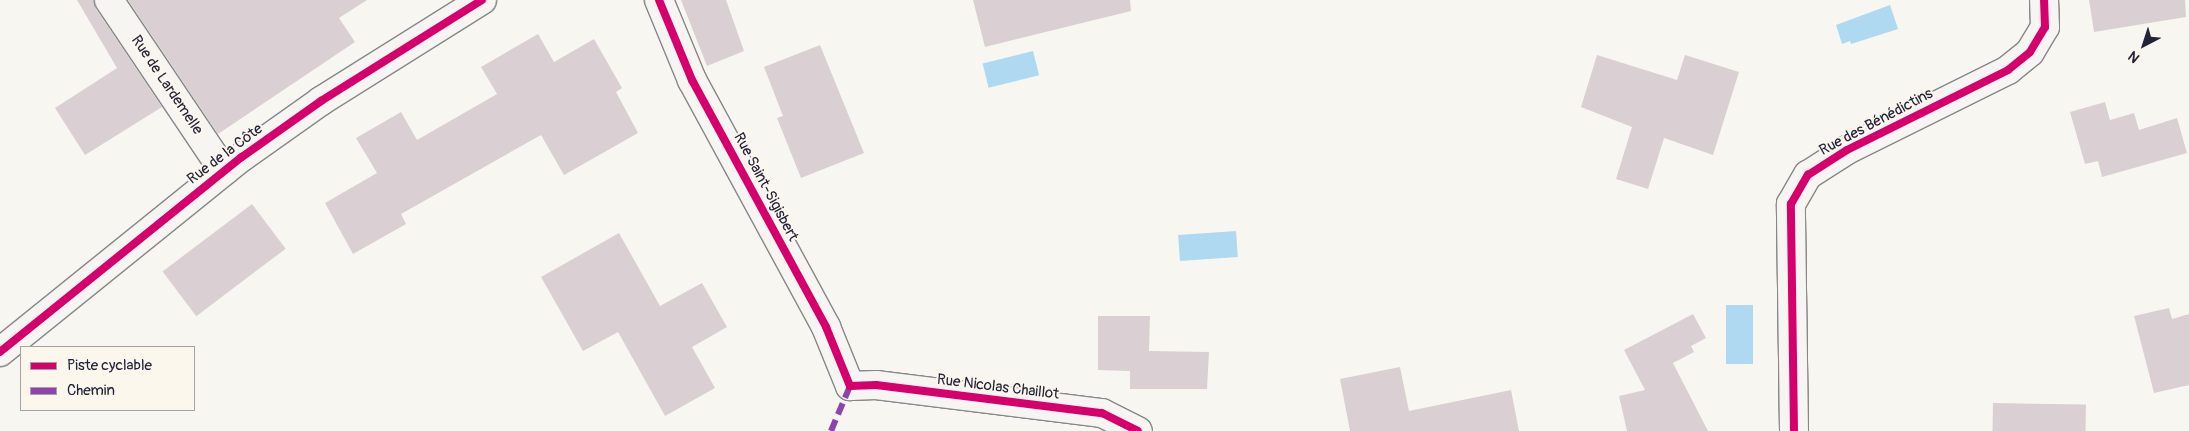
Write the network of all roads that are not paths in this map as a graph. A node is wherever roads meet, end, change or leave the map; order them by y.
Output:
1 (109, 0) edge
2 (482, 0) edge
3 (659, 0) edge
4 (2044, 0) edge
5 (224, 171) junction
6 (0, 352) edge
7 (850, 386) joint
8 (1138, 431) edge
9 (1794, 431) edge

1 - 5 street, Rue de Lardemelle
2 - 5 street, Rue de la Côte
3 - 7 street, Rue Saint-Sigisbert
4 - 9 street, Rue des Bénédictins
5 - 6 street, Rue de la Côte
7 - 8 street, Rue Nicolas Chaillot

